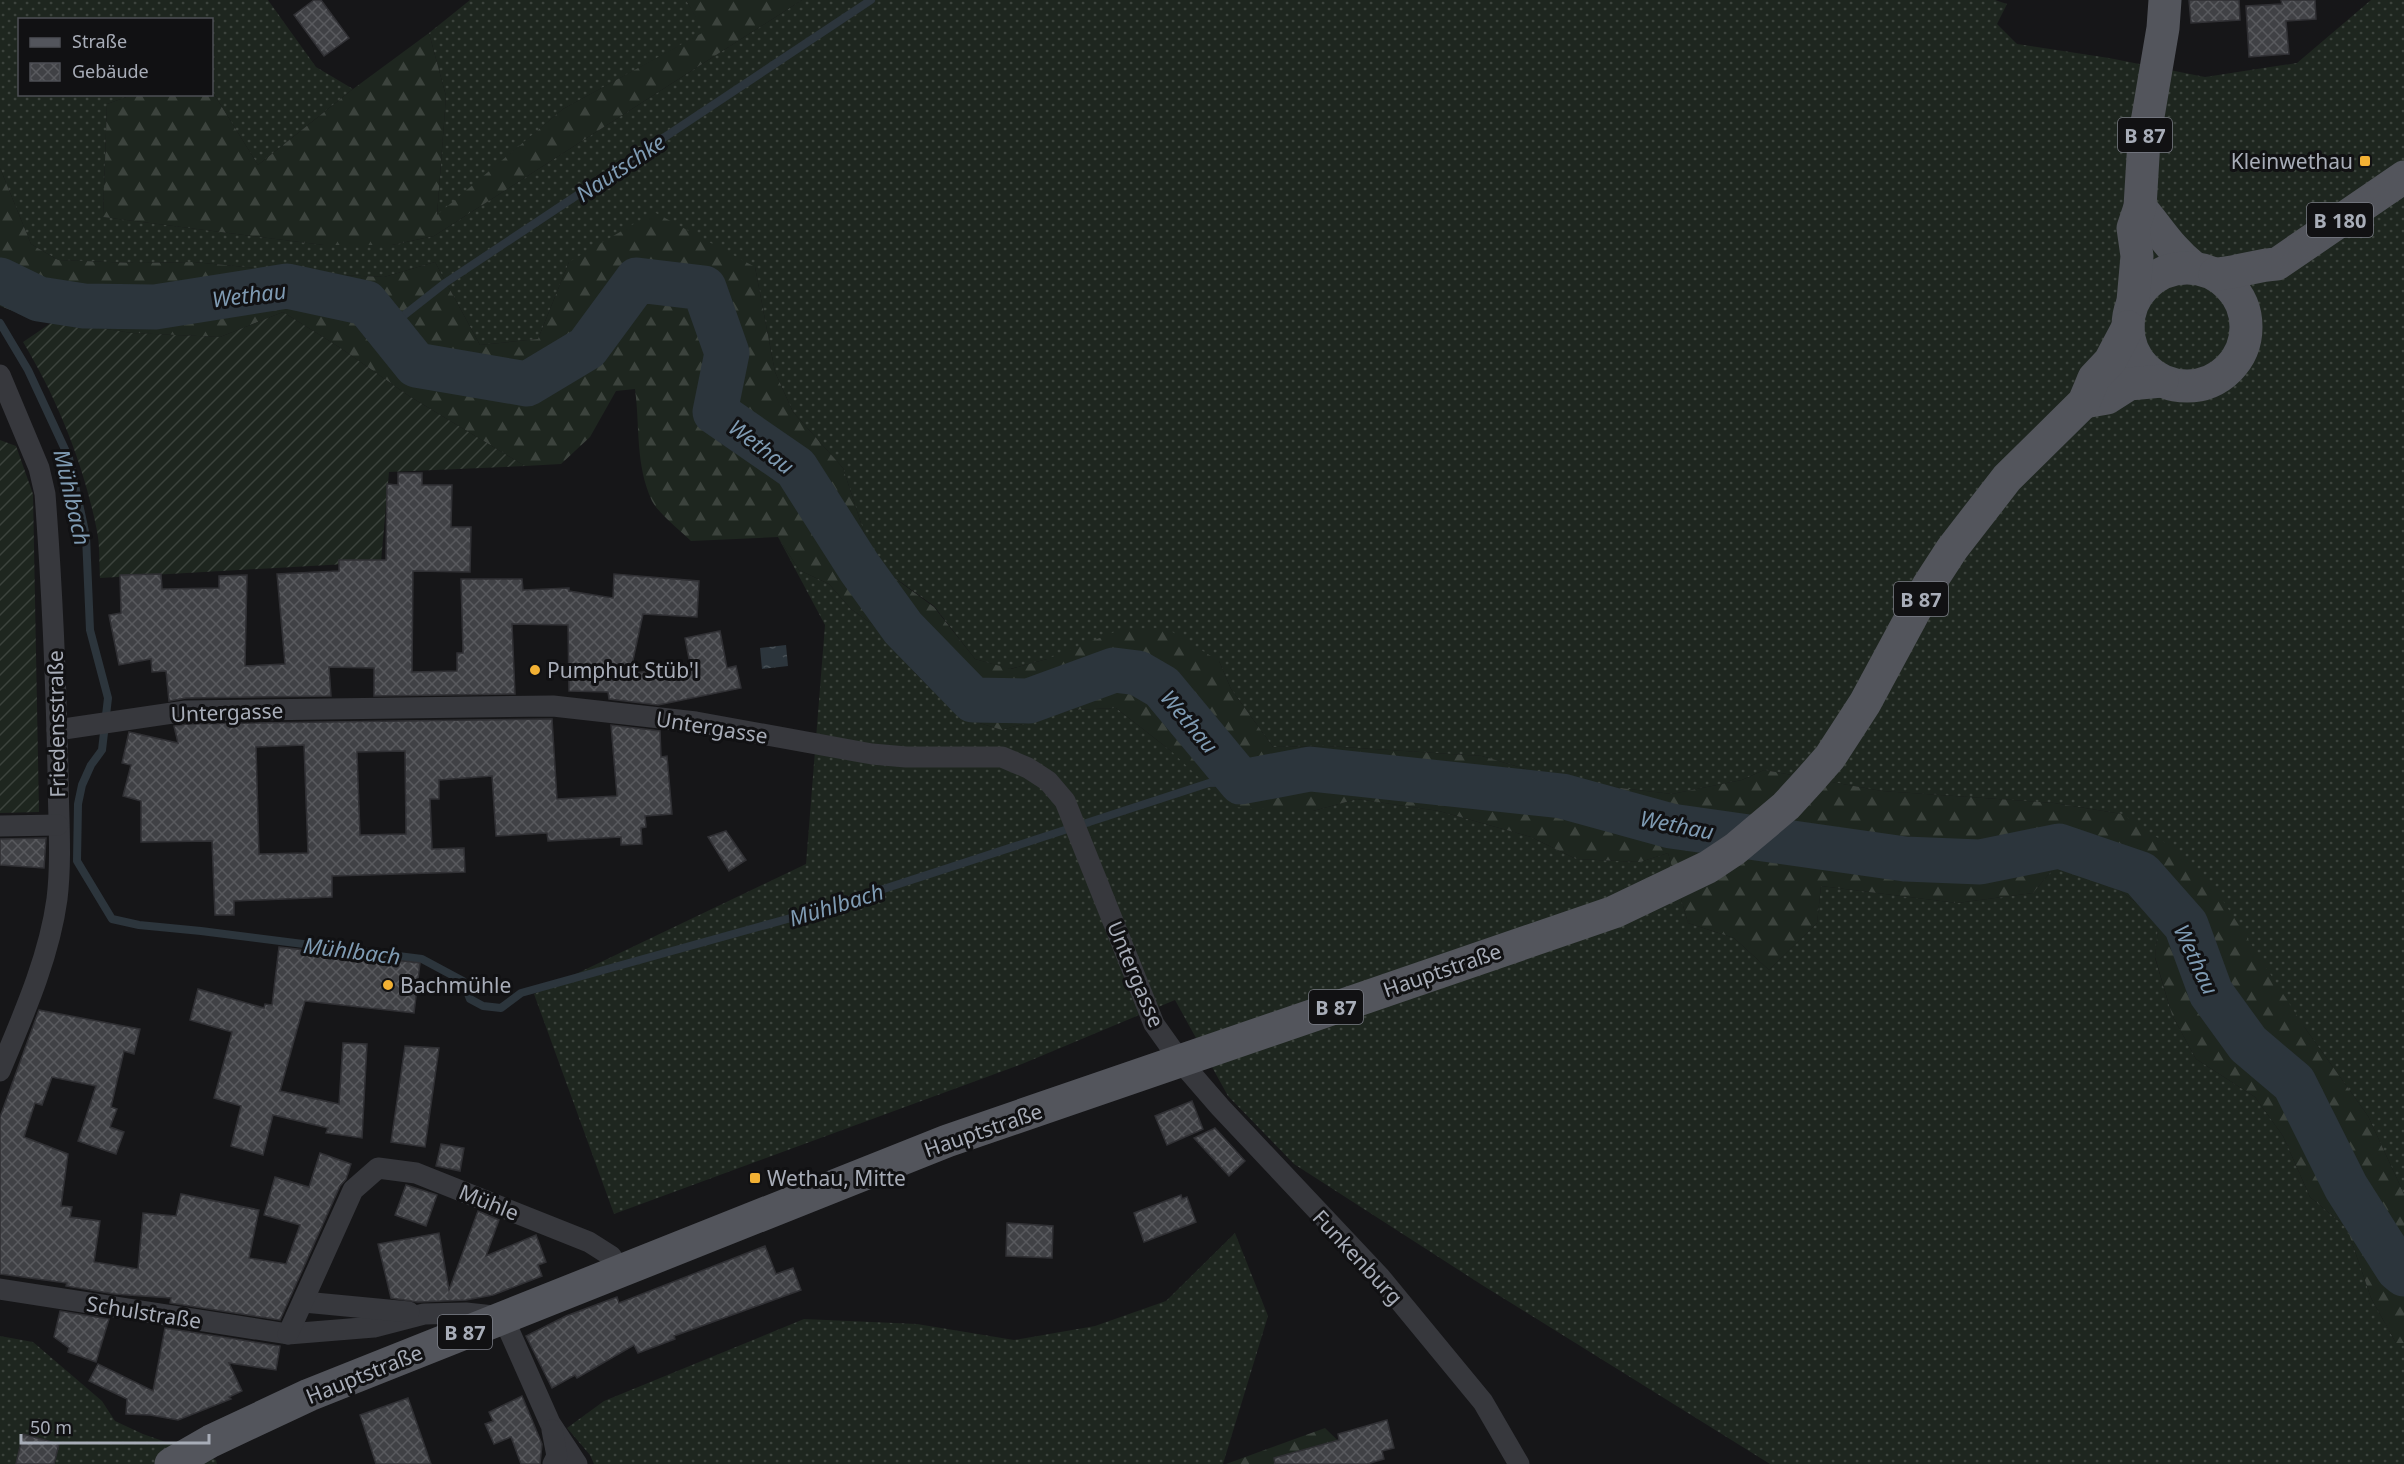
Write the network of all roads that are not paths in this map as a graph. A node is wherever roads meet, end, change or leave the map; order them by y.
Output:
1 (2165, 0) edge
2 (2404, 177) edge
3 (2140, 207) junction
4 (2277, 264) junction
5 (2204, 271) junction
6 (2131, 314) junction
7 (2246, 328) junction
8 (0, 375) edge
9 (2162, 381) junction
10 (2084, 402) junction
11 (57, 730) junction
12 (58, 825) junction
13 (0, 826) edge
14 (1181, 1062) junction
15 (0, 1071) edge
16 (621, 1270) junction
17 (0, 1289) edge
18 (304, 1302) junction
19 (424, 1314) junction
20 (503, 1317) junction
21 (288, 1334) junction
22 (550, 1423) junction
23 (171, 1464) edge
24 (553, 1464) edge
25 (578, 1464) edge
26 (1519, 1464) edge

1 - 3 main road, B 87
2 - 4 main road, B 180
3 - 5 main road
3 - 6 main road, B 87
4 - 5 main road, B 180
4 - 7 main road, B 180
5 - 6 main road
5 - 7 main road
6 - 9 main road
6 - 10 main road, B 87
7 - 9 main road
8 - 11 street, Friedensstraße
9 - 10 main road, B 87
10 - 14 main road, Hauptstraße / B 87
11 - 12 street, Friedensstraße
11 - 14 street, Untergasse
12 - 13 street
12 - 15 street, Friedensstraße
14 - 16 main road, Hauptstraße / B 87
14 - 26 street, Funkenburg
16 - 18 street, Mühle
16 - 20 main road, Hauptstraße / B 87
17 - 21 street, Schulstraße
18 - 19 street
18 - 21 street
19 - 20 street, Schulstraße
19 - 21 street, Schulstraße
20 - 22 street
20 - 23 main road, Hauptstraße / B 87
22 - 24 street
22 - 25 street

